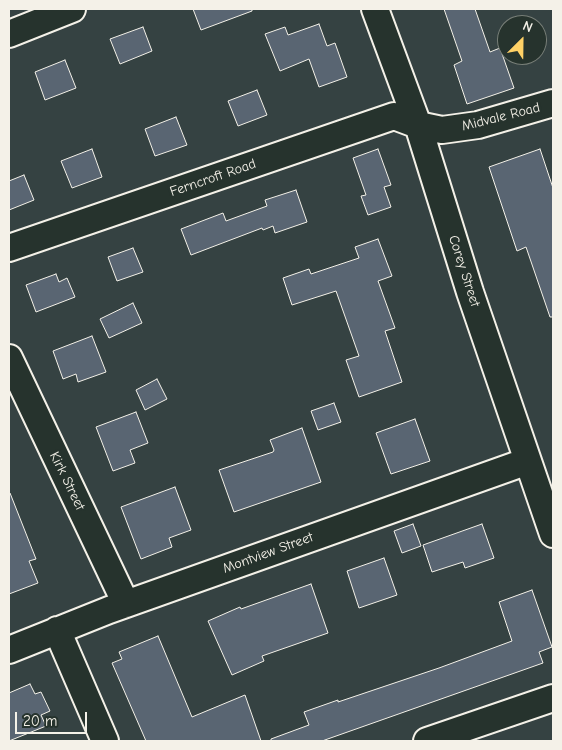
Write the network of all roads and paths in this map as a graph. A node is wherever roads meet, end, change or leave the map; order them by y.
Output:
1 (72, 9) edge
2 (375, 9) edge
3 (9, 34) edge
4 (553, 103) edge
5 (418, 125) junction
6 (9, 248) edge
7 (9, 358) edge
8 (528, 461) junction
9 (553, 534) edge
10 (126, 604) junction
11 (57, 630) junction
12 (9, 650) edge
13 (553, 698) edge
14 (105, 741) edge
15 (427, 741) edge

1 - 3 street
2 - 5 street, Corey Street
4 - 5 street, Midvale Road
5 - 6 street, Ferncroft Road
5 - 8 street, Corey Street
7 - 10 street, Kirk Street
8 - 9 street, Corey Street
8 - 10 street, Montview Street
10 - 11 street, Montview Street
11 - 12 street, Montview Street
11 - 14 street
13 - 15 street

